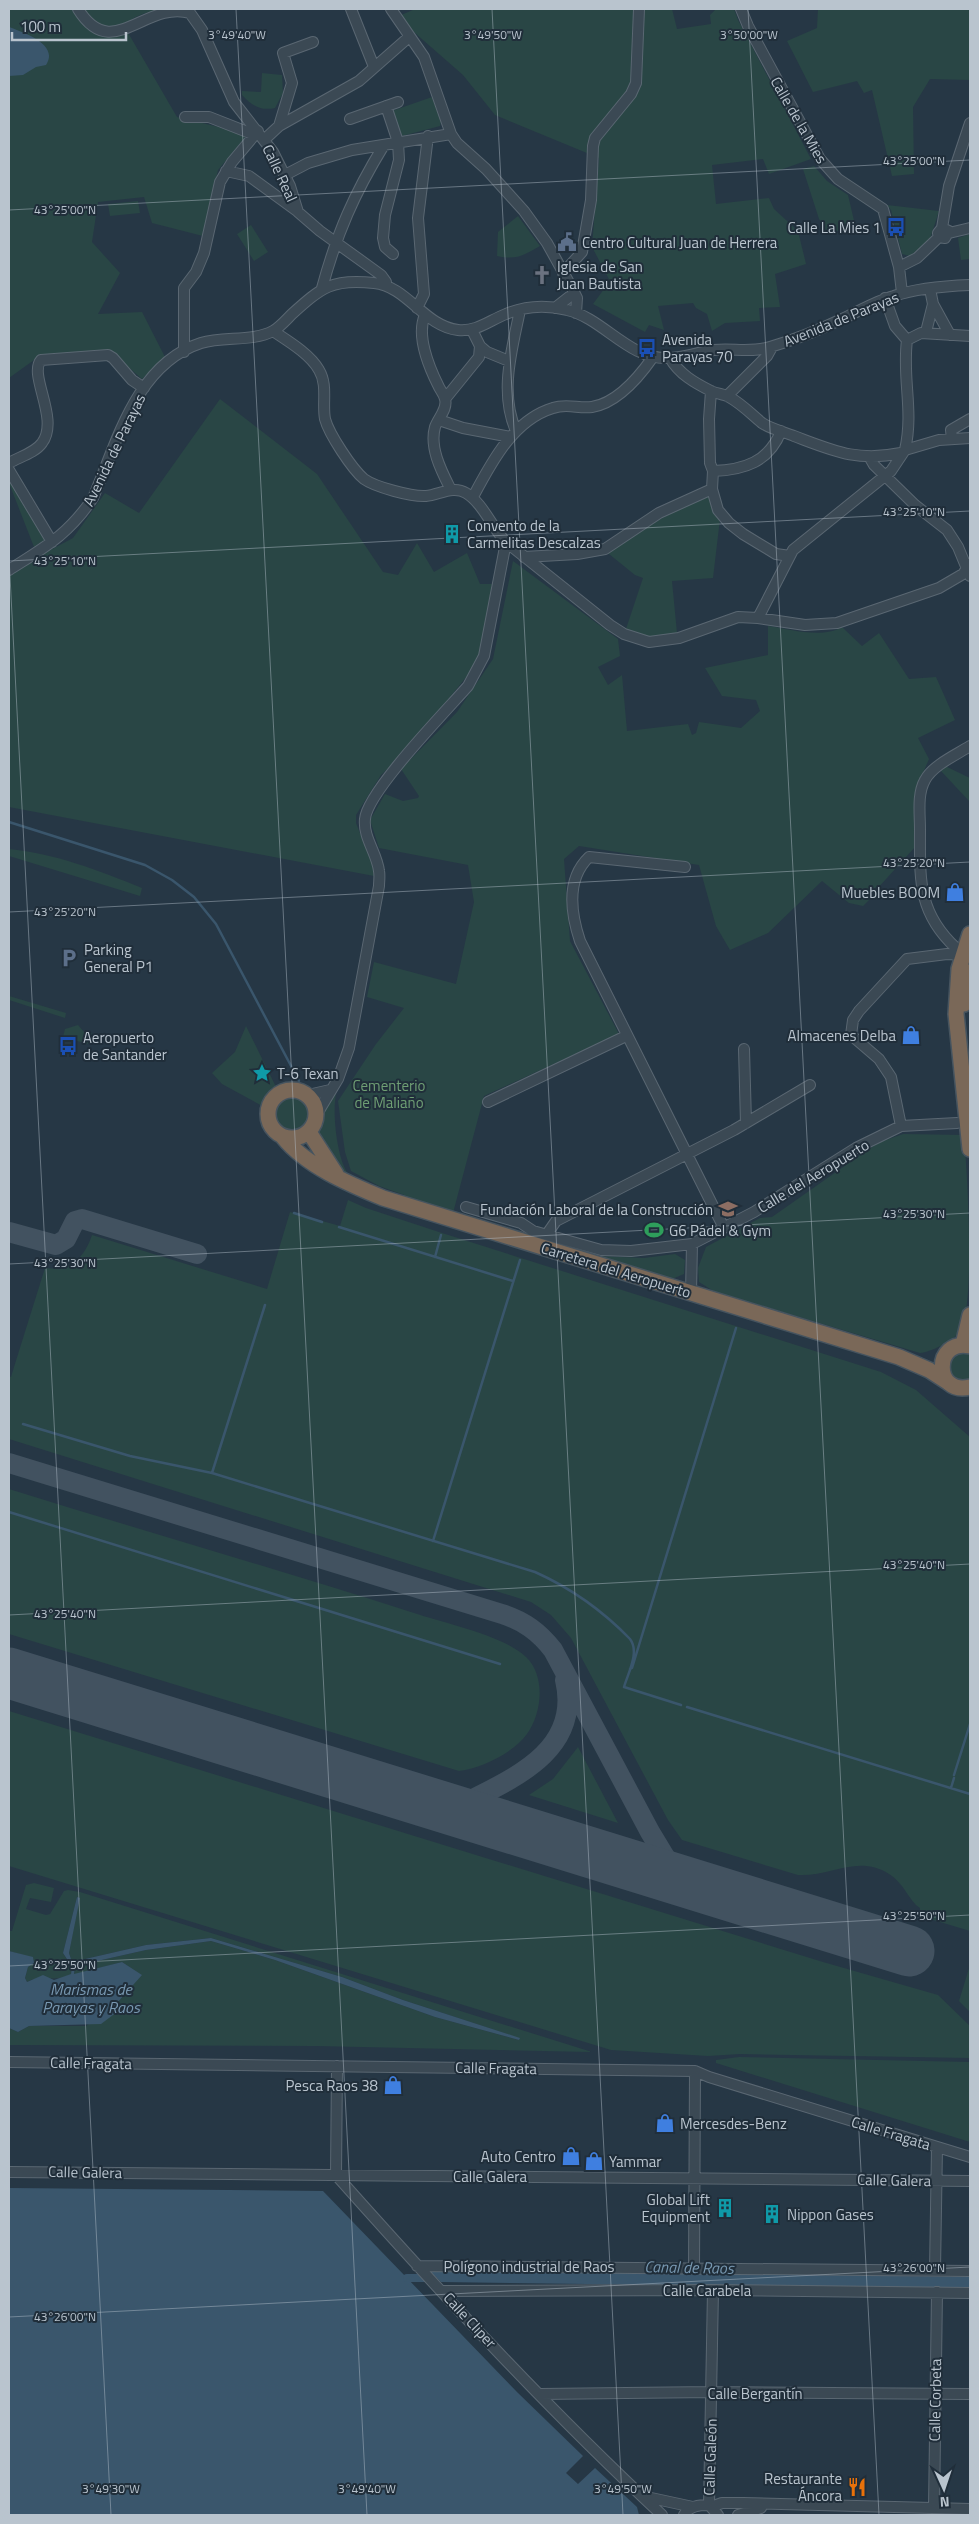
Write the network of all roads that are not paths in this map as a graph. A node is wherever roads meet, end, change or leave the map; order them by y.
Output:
1 (78, 9) edge
2 (351, 9) edge
3 (390, 9) edge
4 (640, 9) edge
5 (741, 9) edge
6 (191, 11) edge
7 (409, 36) junction
8 (313, 42) dead end
9 (374, 67) junction
10 (398, 102) dead end
11 (386, 106) junction
12 (185, 117) dead end
13 (350, 119) dead end
14 (970, 123) edge
15 (279, 126) junction
16 (451, 134) junction
17 (259, 135) junction
18 (428, 136) junction
19 (398, 142) junction
20 (384, 145) junction
21 (226, 171) junction
22 (285, 175) junction
23 (298, 212) junction
24 (970, 228) edge
25 (943, 233) junction
26 (335, 242) junction
27 (393, 254) dead end
28 (899, 266) junction
29 (565, 277) junction
30 (386, 285) junction
31 (970, 285) edge
32 (322, 288) junction
33 (930, 289) junction
34 (902, 293) junction
35 (569, 297) junction
36 (885, 298) junction
37 (933, 304) junction
38 (555, 308) junction
39 (520, 310) junction
40 (421, 311) junction
41 (574, 312) junction
42 (472, 330) junction
43 (273, 331) junction
44 (926, 332) junction
45 (950, 334) junction
46 (970, 336) edge
47 (907, 340) junction
48 (480, 346) junction
49 (772, 347) junction
50 (184, 352) junction
51 (653, 357) junction
52 (670, 358) junction
53 (509, 361) junction
54 (144, 388) junction
55 (711, 391) junction
56 (727, 396) junction
57 (445, 399) junction
58 (970, 419) edge
59 (439, 420) junction
60 (781, 431) junction
61 (514, 434) junction
62 (970, 438) edge
63 (952, 439) junction
64 (903, 452) junction
65 (870, 458) junction
66 (9, 463) edge
67 (9, 470) edge
68 (713, 470) junction
69 (884, 475) junction
70 (712, 489) junction
71 (451, 490) junction
72 (473, 497) junction
73 (52, 542) junction
74 (506, 542) junction
75 (790, 556) junction
76 (524, 558) junction
77 (969, 569) edge
78 (9, 570) edge
79 (758, 618) junction
80 (970, 746) edge
81 (685, 868) dead end
82 (970, 932) edge
83 (950, 942) junction
84 (960, 955) junction
85 (970, 972) edge
86 (967, 994) junction
87 (626, 1036) junction
88 (744, 1049) dead end
89 (960, 1055) junction
90 (810, 1085) dead end
91 (970, 1088) edge
92 (330, 1090) junction
93 (308, 1095) junction
94 (488, 1102) dead end
95 (317, 1114) junction
96 (746, 1123) junction
97 (957, 1123) dead end
98 (901, 1126) junction
99 (309, 1132) junction
100 (283, 1137) junction
101 (970, 1149) edge
102 (687, 1154) junction
103 (336, 1175) junction
104 (466, 1207) dead end
105 (724, 1228) junction
106 (547, 1234) junction
107 (692, 1244) junction
108 (691, 1293) junction
109 (970, 1315) edge
110 (967, 1346) edge
111 (948, 1351) junction
112 (899, 1357) junction
113 (950, 1384) junction
114 (969, 1389) edge
115 (9, 2062) edge
116 (337, 2066) junction
117 (695, 2071) junction
118 (936, 2147) junction
119 (970, 2157) edge
120 (9, 2172) edge
121 (336, 2175) junction
122 (694, 2177) junction
123 (937, 2180) junction
124 (970, 2181) edge
125 (417, 2266) junction
126 (694, 2268) junction
127 (935, 2270) junction
128 (970, 2271) edge
129 (441, 2289) junction
130 (713, 2290) junction
131 (937, 2292) junction
132 (970, 2293) edge
133 (712, 2392) junction
134 (540, 2394) junction
135 (934, 2394) junction
136 (970, 2394) edge
137 (641, 2496) junction
138 (693, 2506) junction
139 (771, 2506) junction
140 (934, 2508) junction
141 (713, 2509) edge
142 (970, 2509) edge
143 (662, 2515) edge
144 (684, 2515) edge
145 (738, 2515) edge

1 - 6 street
2 - 9 street
3 - 7 street
4 - 29 street
5 - 28 street, Calle de la Mies
6 - 17 street, Calle Real
7 - 9 street
7 - 16 street
8 - 15 street
9 - 15 street
10 - 11 street
11 - 13 street
11 - 19 street
12 - 17 street
14 - 25 street
15 - 17 street
16 - 18 street
16 - 29 street
17 - 21 street
17 - 22 street, Calle Real
18 - 19 street
18 - 40 street
19 - 20 street
19 - 27 street
20 - 22 street
20 - 26 street
21 - 23 street
21 - 50 street
22 - 23 street, Calle Real
23 - 26 street, Calle Real
24 - 25 street
25 - 28 street
26 - 30 street, Calle Real
26 - 32 street
28 - 34 street, Calle de la Mies
29 - 35 street
29 - 41 street
30 - 32 street
30 - 40 street
31 - 33 street, Avenida de Parayas
32 - 43 street
33 - 34 street, Avenida de Parayas
33 - 37 street
34 - 36 street, Avenida de Parayas
35 - 38 street
35 - 41 street
36 - 47 street
36 - 49 street, Avenida de Parayas
37 - 44 street
37 - 45 street
38 - 39 street, Avenida de Parayas
38 - 41 street, Avenida de Parayas
39 - 42 street, Avenida de Parayas
39 - 53 street
40 - 42 street
40 - 57 street
41 - 51 street, Avenida de Parayas
42 - 48 street
43 - 50 street, Avenida de Parayas
43 - 71 street
44 - 45 street
44 - 47 street
45 - 46 street
47 - 64 street
48 - 53 street
48 - 57 street
49 - 52 street, Avenida de Parayas
49 - 56 street
50 - 54 street, Avenida de Parayas
51 - 52 street, Avenida de Parayas
51 - 61 street
52 - 55 street
53 - 61 street
54 - 66 street
54 - 73 street, Avenida de Parayas
55 - 56 street
55 - 68 street
56 - 60 street
57 - 59 street
58 - 63 street
59 - 61 street
59 - 71 street
60 - 65 street
60 - 68 street
61 - 72 street
62 - 63 street
63 - 64 street
64 - 65 street
64 - 69 street
65 - 69 street
67 - 73 street
68 - 70 street
69 - 75 street
69 - 77 street
70 - 75 street
70 - 76 street
71 - 72 street
72 - 74 street
73 - 78 street, Avenida de Parayas
74 - 76 street
74 - 92 street
75 - 79 street
76 - 79 street
77 - 79 street
80 - 83 street
81 - 87 street
82 - 83 street
82 - 84 highway
83 - 84 street
84 - 89 highway
84 - 98 street
85 - 86 highway
86 - 89 highway
86 - 91 highway
87 - 94 street
87 - 102 street
88 - 96 street
89 - 101 highway
90 - 96 street
92 - 93 street
92 - 95 street
93 - 95 highway
93 - 100 highway
95 - 99 highway
96 - 102 street
97 - 98 street, Calle del Aeropuerto
98 - 105 street, Calle del Aeropuerto
99 - 100 highway
99 - 103 highway
100 - 103 highway, Carretera del Aeropuerto
102 - 105 street
102 - 106 street
103 - 108 highway, Carretera del Aeropuerto
104 - 106 street
105 - 107 street, Calle del Aeropuerto
106 - 107 street
107 - 108 street
108 - 112 highway, Carretera del Aeropuerto
109 - 110 highway
110 - 111 highway, Carretera del Aeropuerto
111 - 112 highway, Carretera del Aeropuerto
111 - 113 highway
112 - 113 highway, Carretera del Aeropuerto
113 - 114 highway, Carretera del Aeropuerto
115 - 116 street, Calle Fragata
116 - 117 street, Calle Fragata
116 - 121 street
117 - 118 street, Calle Fragata
117 - 122 street
118 - 119 street, Calle Fragata
118 - 123 street
120 - 121 street, Calle Galera
121 - 122 street, Calle Galera
121 - 125 street, Calle Cliper
122 - 123 street, Calle Galera
122 - 126 street
123 - 124 street, Calle Galera
123 - 127 street
125 - 126 street, Polígono industrial de Raos
125 - 129 street, Calle Cliper
126 - 127 street, Polígono industrial de Raos
127 - 128 street, Polígono industrial de Raos
129 - 130 street, Calle Carabela
129 - 134 street, Calle Cliper
130 - 131 street, Calle Carabela
130 - 133 street, Calle Galeón
131 - 132 street, Calle Carabela
131 - 135 street, Calle Corbeta
133 - 134 street, Calle Bergantín
133 - 135 street, Calle Bergantín
133 - 141 street, Calle Galeón
134 - 137 street, Calle Cliper
135 - 136 street, Calle Bergantín
135 - 140 street, Calle Corbeta
137 - 138 street
137 - 143 street, Calle Cliper
138 - 141 street
138 - 144 street
139 - 140 street
139 - 141 street
139 - 145 street
140 - 142 street

